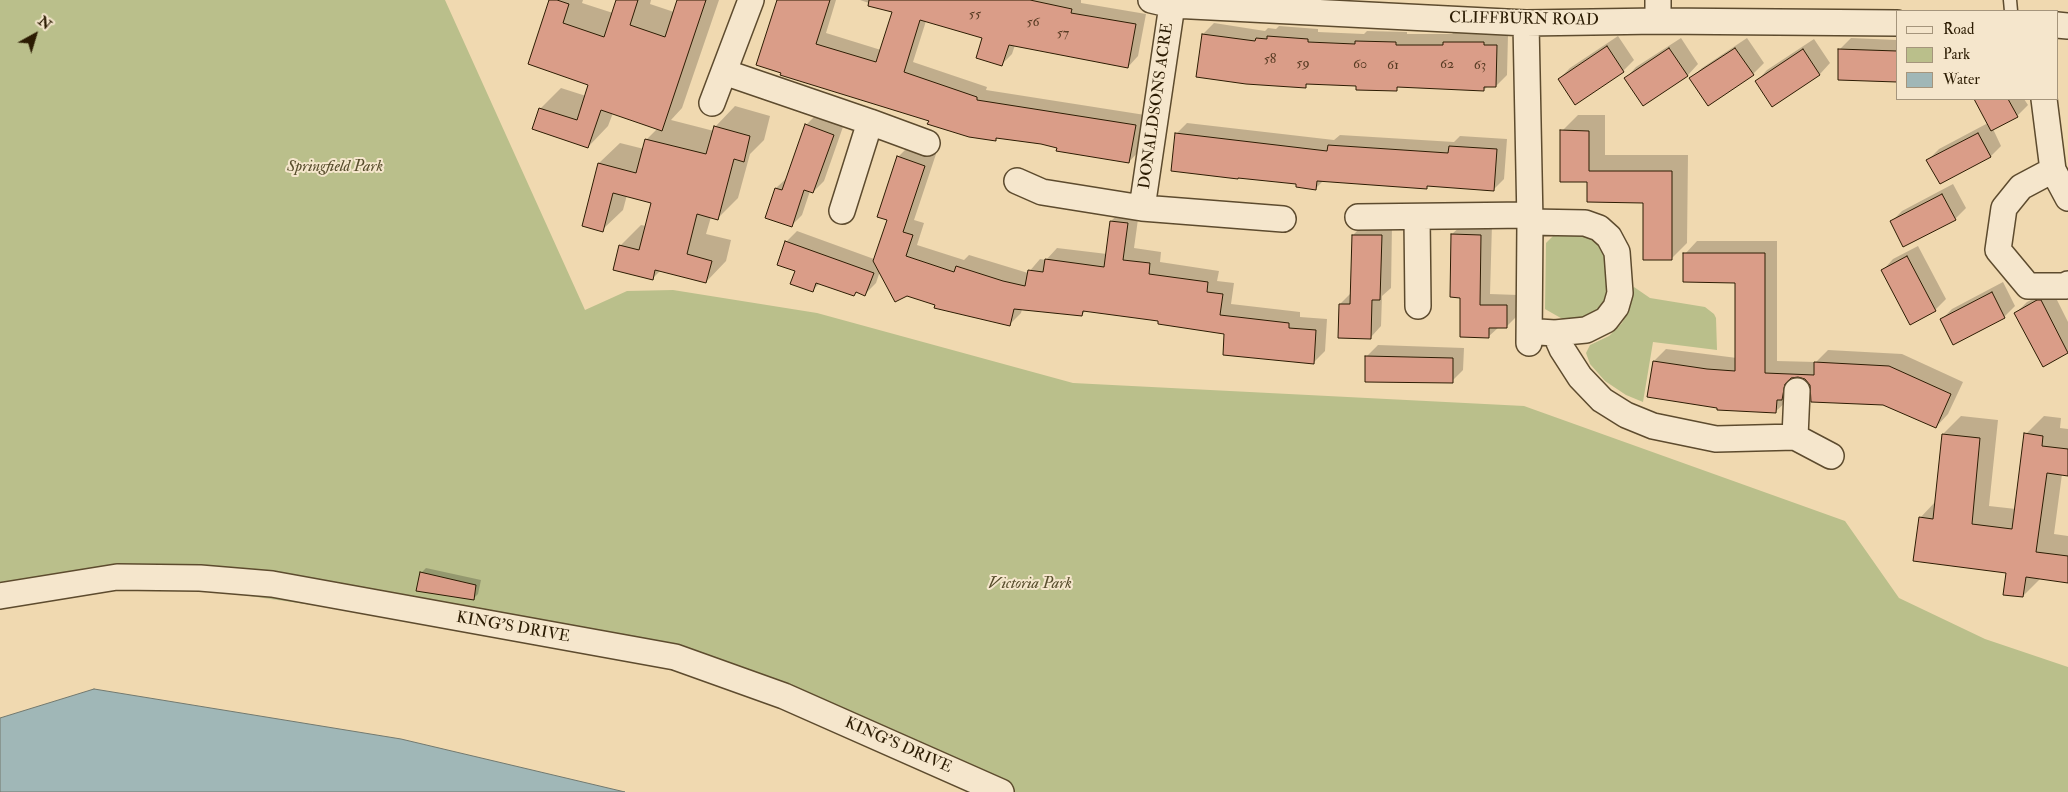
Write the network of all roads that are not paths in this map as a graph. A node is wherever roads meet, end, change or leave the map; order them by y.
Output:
1 (751, 0) edge
2 (1162, 2) edge
3 (1658, 11) edge
4 (1526, 23) junction
5 (1896, 23) edge
6 (724, 72) junction
7 (2044, 100) edge
8 (712, 103) dead end
9 (870, 122) junction
10 (928, 143) dead end
11 (2053, 170) junction
12 (1017, 181) dead end
13 (2068, 198) edge
14 (1142, 208) junction
15 (842, 212) dead end
16 (1358, 217) dead end
17 (1417, 217) junction
18 (1283, 219) dead end
19 (1530, 219) junction
20 (2068, 284) edge
21 (1418, 306) dead end
22 (1555, 333) junction
23 (1798, 391) dead end
24 (1796, 437) junction
25 (1831, 456) dead end
26 (0, 596) edge
27 (1001, 792) edge

1 - 6 street
2 - 4 street, CLIFFBURN ROAD
2 - 14 street, DONALDSONS ACRE
3 - 4 street, CLIFFBURN ROAD
3 - 5 street, CLIFFBURN ROAD
4 - 19 street
6 - 8 street
6 - 9 street
7 - 11 street
9 - 10 street
9 - 15 street
11 - 13 street
11 - 20 street
12 - 14 street, DONALDSONS ACRE
14 - 18 street, DONALDSONS ACRE
16 - 17 street
17 - 19 street
17 - 21 street
19 - 22 street
19 - 22 street
22 - 24 street
23 - 24 street
24 - 25 street
26 - 27 street, KING'S DRIVE

